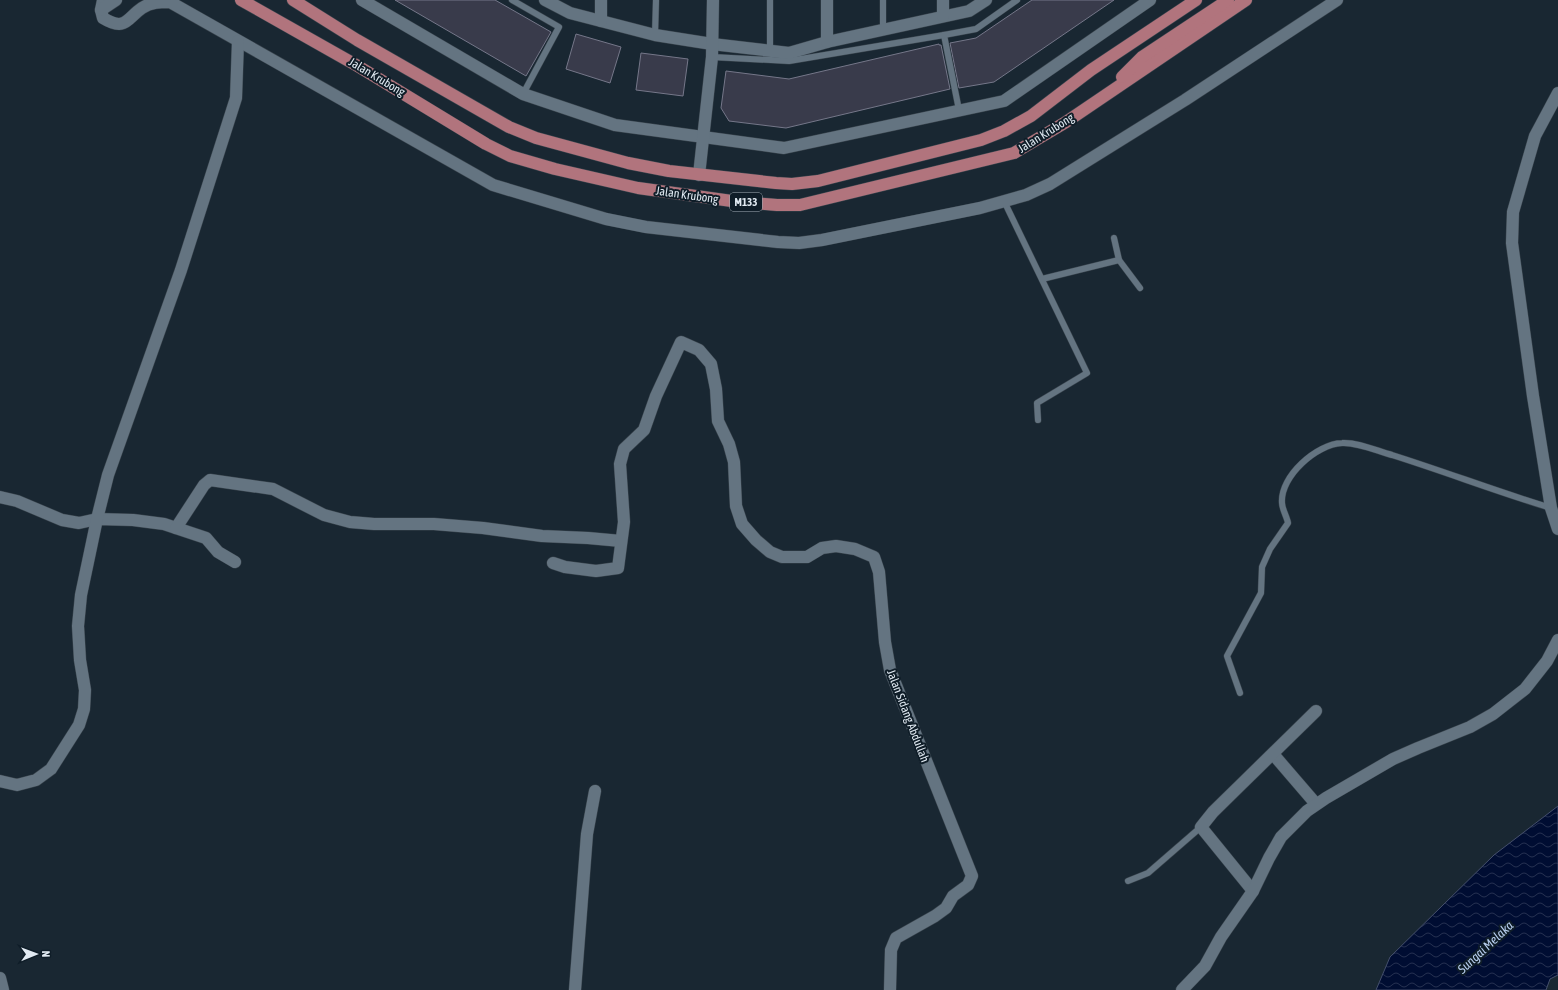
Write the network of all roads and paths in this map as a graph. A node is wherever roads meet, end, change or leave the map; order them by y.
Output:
1 (116, 0) edge
2 (242, 0) edge
3 (293, 0) edge
4 (362, 0) edge
5 (512, 0) edge
6 (545, 0) edge
7 (601, 0) edge
8 (656, 0) edge
9 (712, 0) edge
10 (770, 0) edge
11 (827, 0) edge
12 (884, 0) edge
13 (943, 0) edge
14 (986, 0) edge
15 (1017, 0) edge
16 (1150, 0) edge
17 (1196, 0) edge
18 (1206, 0) edge
19 (1228, 0) edge
20 (1246, 0) edge
21 (1337, 0) edge
22 (102, 5) edge
23 (942, 16) junction
24 (601, 21) junction
25 (883, 31) junction
26 (655, 35) junction
27 (944, 35) junction
28 (238, 41) junction
29 (827, 42) junction
30 (712, 44) junction
31 (770, 50) junction
32 (712, 57) junction
33 (1090, 70) junction
34 (1558, 93) edge
35 (523, 94) junction
36 (1104, 95) junction
37 (959, 110) junction
38 (704, 138) junction
39 (699, 175) junction
40 (1004, 201) junction
41 (1114, 238) dead end
42 (1119, 260) junction
43 (1042, 279) junction
44 (1140, 288) dead end
45 (1038, 420) dead end
46 (0, 497) edge
47 (1551, 508) junction
48 (97, 519) junction
49 (176, 528) junction
50 (1558, 529) edge
51 (621, 541) junction
52 (235, 562) dead end
53 (554, 563) dead end
54 (1558, 640) edge
55 (1240, 693) dead end
56 (1316, 711) dead end
57 (1273, 754) junction
58 (0, 781) edge
59 (595, 791) dead end
60 (1316, 804) junction
61 (1201, 827) junction
62 (1128, 881) dead end
63 (1253, 891) junction
64 (0, 978) edge
65 (3, 990) edge
66 (575, 990) edge
67 (890, 990) edge
68 (1182, 990) edge

1 - 22 street
2 - 36 main road, Jalan Krubong / M133
3 - 39 main road, Jalan Krubong / M133
4 - 35 street
5 - 35 lane
6 - 24 street
7 - 24 street
8 - 26 lane
9 - 30 street
10 - 31 lane
11 - 29 street
12 - 25 lane
13 - 23 street
14 - 23 street
15 - 27 lane
16 - 37 street
17 - 33 main road, Jalan Krubong / M133
18 - 33 main road
19 - 36 main road
20 - 36 main road, Jalan Krubong / M133
21 - 40 street
22 - 28 street
23 - 25 street
24 - 26 street
25 - 29 street
26 - 30 street
27 - 32 lane
27 - 37 lane
28 - 40 street
28 - 48 street
29 - 31 street
30 - 31 street
30 - 32 street
32 - 38 street
33 - 39 main road, Jalan Krubong / M133
34 - 47 street
35 - 38 street
37 - 38 street
38 - 39 street
40 - 43 lane
41 - 42 lane
42 - 43 lane
42 - 44 lane
43 - 45 lane
46 - 48 street
47 - 50 street
47 - 55 lane
48 - 49 street
48 - 58 street
49 - 51 street
49 - 52 street
51 - 53 street, Jalan Sidang Abdullah
51 - 67 street, Jalan Sidang Abdullah
54 - 60 street
56 - 57 street
57 - 60 street
57 - 61 street
59 - 66 street
60 - 63 street
61 - 62 lane
61 - 63 street
63 - 68 street
64 - 65 street

